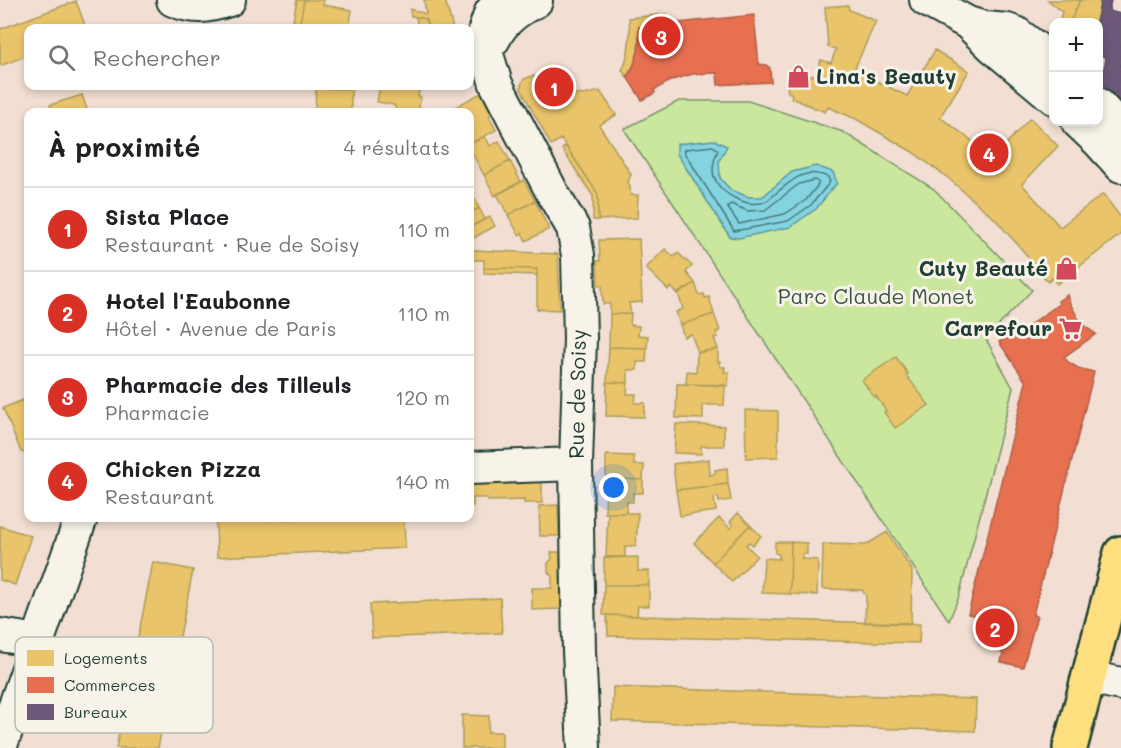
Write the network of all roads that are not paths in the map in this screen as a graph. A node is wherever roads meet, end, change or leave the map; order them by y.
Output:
1 (173, 0) edge
2 (229, 0) edge
3 (502, 0) edge
4 (539, 0) edge
5 (926, 0) edge
6 (968, 23) junction
7 (1049, 59) edge
8 (489, 60) junction
9 (1049, 95) edge
10 (1103, 109) edge
11 (1082, 126) edge
12 (1121, 129) edge
13 (1121, 166) edge
14 (576, 464) junction
15 (474, 468) edge
16 (80, 522) edge
17 (1121, 553) edge
18 (0, 634) edge
19 (16, 637) edge
20 (39, 637) edge
21 (1089, 677) junction
22 (1121, 684) edge
23 (15, 706) edge
24 (0, 748) edge
25 (584, 748) edge
26 (1070, 748) edge

1 - 2 street
3 - 8 street, Rue de Soisy
4 - 8 street
5 - 6 street
6 - 7 street
6 - 9 street
8 - 14 street, Rue de Soisy
10 - 12 street
11 - 13 street
14 - 15 street
14 - 25 street, Rue de Soisy
16 - 20 street
17 - 21 main road
18 - 19 street
21 - 22 street
21 - 26 main road
23 - 24 street

